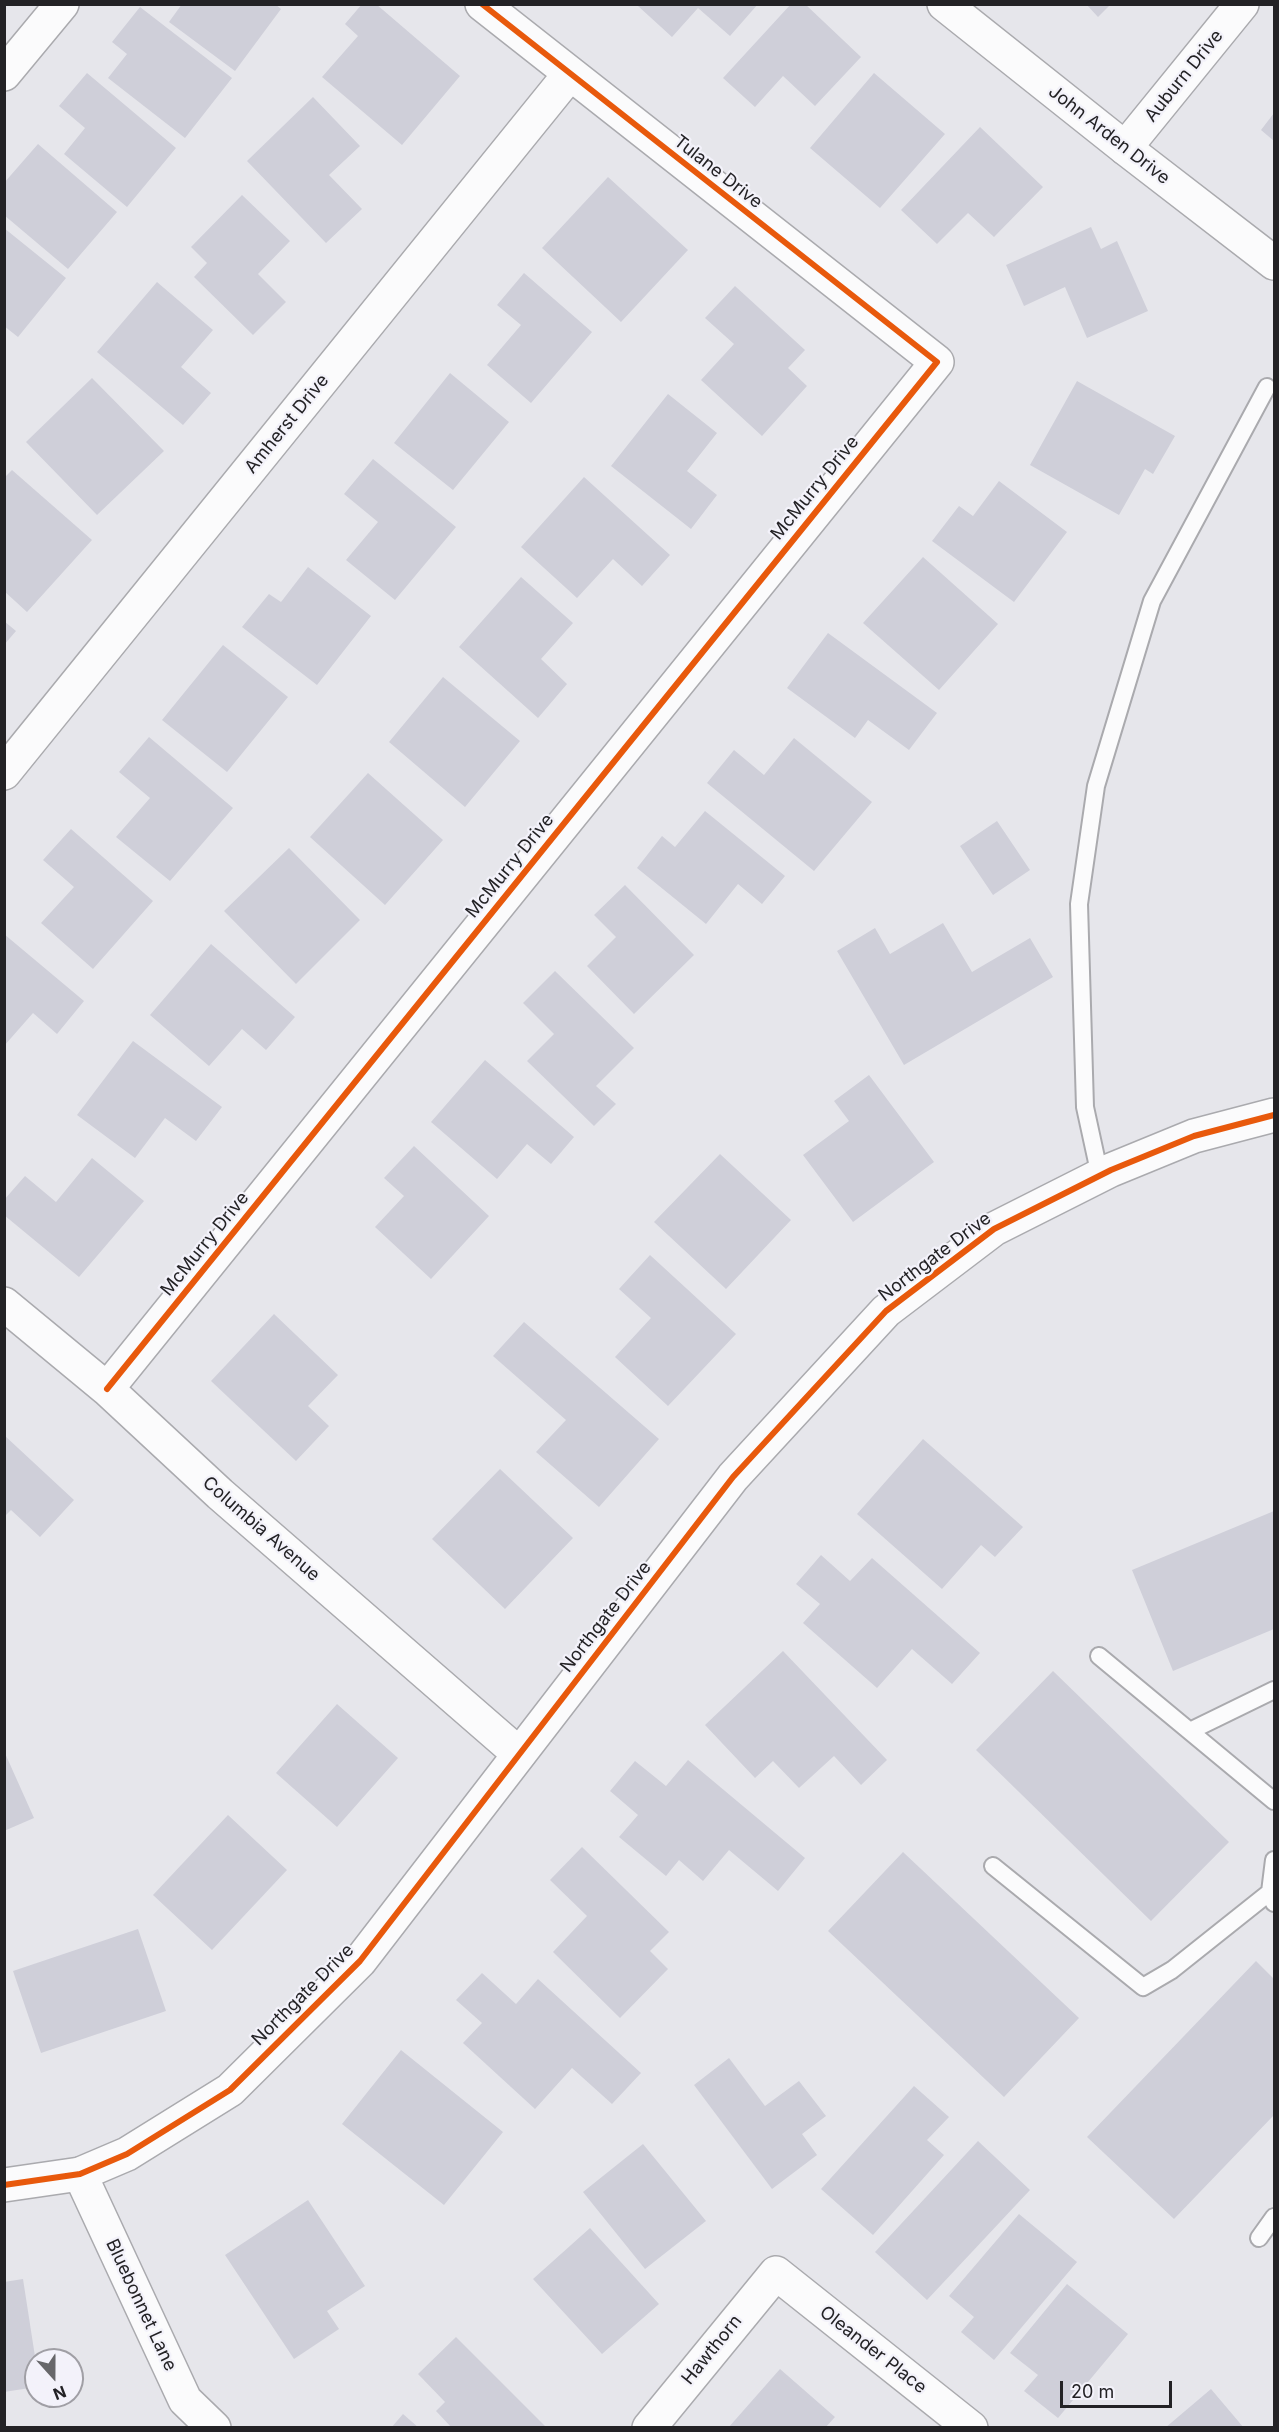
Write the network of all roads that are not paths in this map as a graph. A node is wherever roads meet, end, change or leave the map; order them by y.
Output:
1 (62, 4) edge
2 (482, 4) edge
3 (944, 4) edge
4 (1242, 4) edge
5 (4, 74) edge
6 (569, 75) junction
7 (1125, 148) junction
8 (1275, 263) edge
9 (937, 362) joint
10 (1267, 387) dead end
11 (4, 773) edge
12 (1275, 1115) edge
13 (1100, 1176) junction
14 (4, 1304) edge
15 (107, 1389) junction
16 (1099, 1656) dead end
17 (1275, 1690) edge
18 (1190, 1731) junction
19 (519, 1754) junction
20 (1275, 1801) edge
21 (1275, 1860) edge
22 (993, 1866) dead end
23 (1272, 1898) edge
24 (80, 2174) junction
25 (4, 2185) edge
26 (1275, 2217) edge
27 (1259, 2238) dead end
28 (776, 2273) joint
29 (214, 2427) edge
30 (649, 2427) edge
31 (971, 2427) edge

1 - 5 street
2 - 6 street, Tulane Drive
3 - 7 street, John Arden Drive
4 - 7 street, Auburn Drive
6 - 9 street, Tulane Drive
6 - 11 street, Amherst Drive
7 - 8 street, John Arden Drive
9 - 15 street, McMurry Drive
10 - 13 lane
12 - 13 street, Northgate Drive
13 - 19 street, Northgate Drive
14 - 15 street, Columbia Avenue
15 - 19 street, Columbia Avenue
16 - 18 lane
17 - 18 lane
18 - 20 lane
19 - 24 street, Northgate Drive
21 - 23 lane
22 - 23 lane
24 - 25 street, Northgate Drive
24 - 29 street, Bluebonnet Lane
26 - 27 lane
28 - 30 street, Hawthorn
28 - 31 street, Oleander Place

